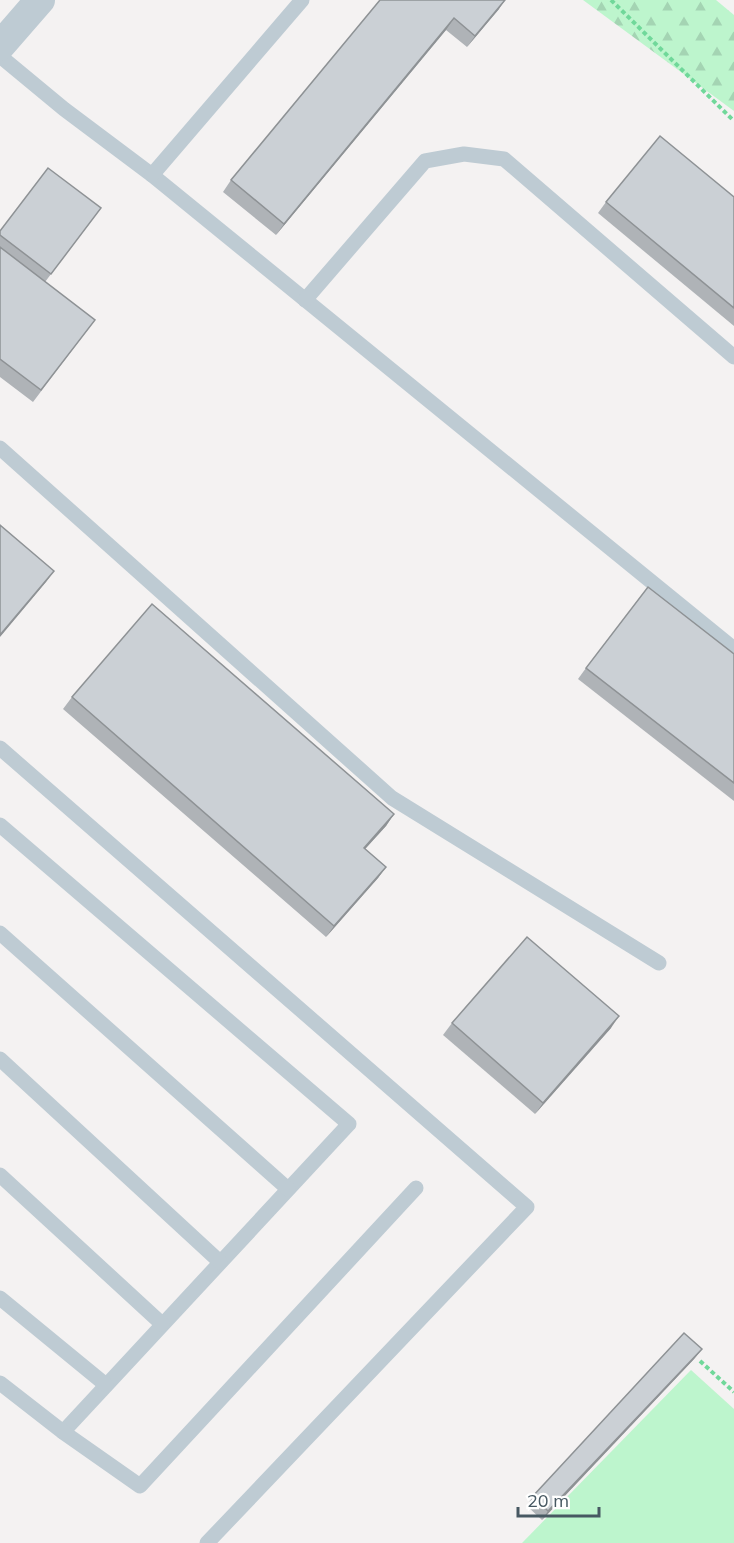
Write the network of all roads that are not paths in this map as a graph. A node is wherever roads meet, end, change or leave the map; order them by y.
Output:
1 (40, 0) edge
2 (302, 0) edge
3 (0, 46) edge
4 (0, 56) edge
5 (152, 176) junction
6 (305, 300) junction
7 (734, 357) edge
8 (0, 448) edge
9 (734, 649) edge
10 (0, 748) edge
11 (0, 825) edge
12 (0, 933) edge
13 (659, 963) dead end
14 (0, 1059) edge
15 (0, 1175) edge
16 (416, 1188) dead end
17 (288, 1189) junction
18 (220, 1263) junction
19 (0, 1298) edge
20 (162, 1324) junction
21 (0, 1383) edge
22 (106, 1385) junction
23 (63, 1432) junction
24 (207, 1543) edge

1 - 3 street
2 - 5 lane
4 - 5 lane
5 - 6 lane
6 - 7 lane
6 - 9 lane
8 - 13 lane
10 - 24 lane
11 - 17 lane
12 - 17 lane
14 - 18 lane
15 - 20 lane
16 - 23 lane
17 - 18 lane
18 - 20 lane
19 - 22 lane
20 - 22 lane
21 - 23 lane
22 - 23 lane

